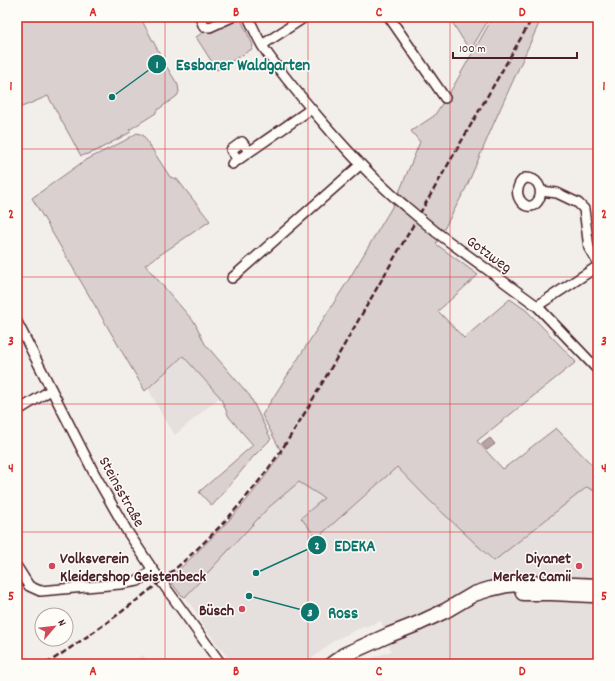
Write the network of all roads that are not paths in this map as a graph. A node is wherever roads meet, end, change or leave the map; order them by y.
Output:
1 (200, 17) edge
2 (232, 17) edge
3 (248, 17) edge
4 (305, 17) edge
5 (389, 17) edge
6 (262, 45) junction
7 (445, 98) dead end
8 (311, 109) junction
9 (235, 162) dead end
10 (360, 165) junction
11 (541, 191) dead end
12 (598, 264) edge
13 (232, 278) dead end
14 (537, 306) junction
15 (17, 322) edge
16 (598, 370) edge
17 (51, 390) junction
18 (17, 411) edge
19 (17, 567) edge
20 (153, 570) junction
21 (598, 586) edge
22 (598, 595) edge
23 (445, 611) junction
24 (221, 664) edge
25 (332, 664) edge

1 - 2 street
3 - 6 street, Gotzweg
4 - 6 street
5 - 7 street
6 - 8 street, Gotzweg
8 - 9 street
8 - 10 street, Gotzweg
10 - 13 street
10 - 14 street, Gotzweg, bridge
11 - 12 street
12 - 14 street
14 - 16 street, Gotzweg
15 - 17 street, Steinsstraße
17 - 18 street
17 - 20 street, Steinsstraße
19 - 20 street
20 - 24 street, Steinsstraße
21 - 23 main road
22 - 23 main road
23 - 25 main road

